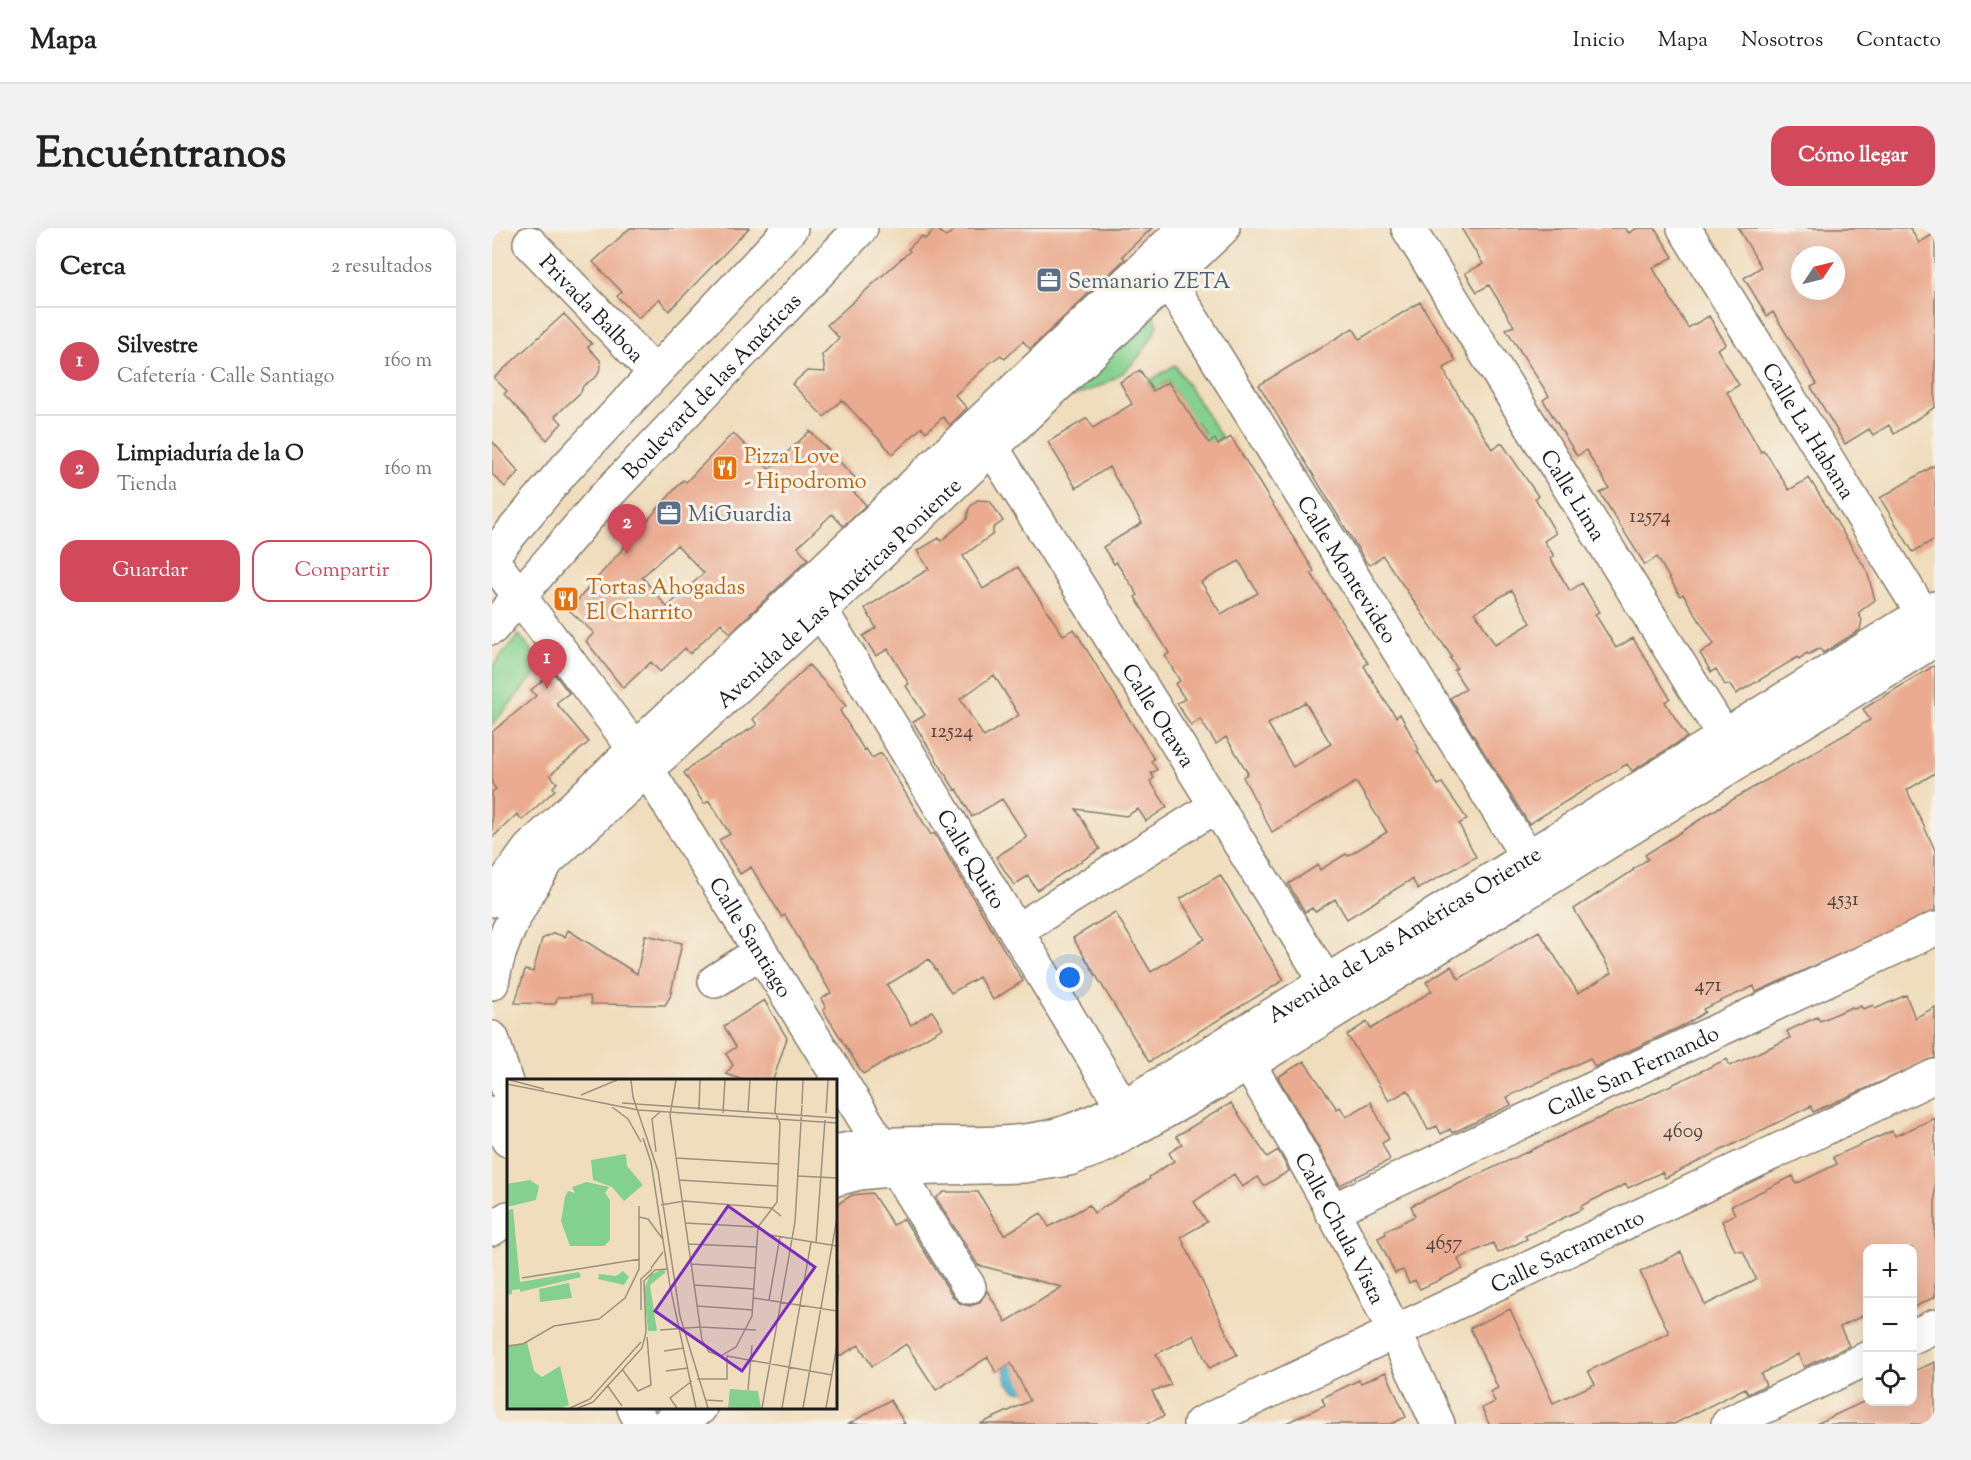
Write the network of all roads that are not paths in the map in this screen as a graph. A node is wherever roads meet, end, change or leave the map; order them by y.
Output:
1 (791, 228) edge
2 (861, 228) edge
3 (1185, 228) edge
4 (1223, 228) edge
5 (1408, 228) edge
6 (1684, 228) edge
7 (530, 243) dead end
8 (1160, 269) junction
9 (655, 374) junction
10 (985, 436) junction
11 (492, 558) edge
12 (520, 596) junction
13 (814, 599) junction
14 (1932, 624) edge
15 (492, 628) edge
16 (1732, 749) junction
17 (641, 759) junction
18 (1216, 806) junction
19 (1534, 868) junction
20 (492, 900) edge
21 (1935, 929) edge
22 (1016, 931) junction
23 (760, 952) junction
24 (493, 970) edge
25 (714, 981) dead end
26 (1334, 993) junction
27 (492, 1038) edge
28 (1240, 1051) junction
29 (1935, 1076) edge
30 (507, 1086) edge
31 (492, 1113) edge
32 (1130, 1118) junction
33 (507, 1138) edge
34 (837, 1152) edge
35 (890, 1157) junction
36 (837, 1179) edge
37 (1331, 1211) junction
38 (507, 1219) edge
39 (492, 1229) edge
40 (969, 1287) dead end
41 (1935, 1326) edge
42 (1396, 1333) junction
43 (1917, 1335) edge
44 (1863, 1360) edge
45 (635, 1409) edge
46 (696, 1409) edge
47 (642, 1424) edge
48 (667, 1424) edge
49 (1200, 1424) edge
50 (1438, 1424) edge
51 (1728, 1424) edge

1 - 9 street
2 - 12 street, Boulevard de las Américas
3 - 8 street, Avenida de Las Américas Poniente
4 - 8 street, Avenida de Las Américas Poniente
5 - 16 street, Calle Lima
6 - 14 street, Calle La Habana
7 - 9 street, Privada Balboa
8 - 10 street, Avenida de Las Américas Poniente
8 - 19 street, Calle Montevideo
9 - 11 street
10 - 13 street, Avenida de Las Américas Poniente
10 - 18 street, Calle Otawa
11 - 12 street, Calle Santiago
12 - 15 street, Boulevard de las Américas
12 - 17 street, Calle Santiago
13 - 17 street, Avenida de Las Américas Poniente
13 - 22 street, Calle Quito
14 - 16 street, Avenida de Las Américas Oriente
16 - 19 street, Avenida de Las Américas Oriente
17 - 20 street, Avenida de Las Américas Poniente
17 - 23 street, Calle Santiago
17 - 24 street, Avenida de Las Américas Poniente
18 - 22 street
18 - 26 street, Calle Otawa
19 - 26 street, Avenida de Las Américas Oriente
21 - 37 street, Calle San Fernando
22 - 32 street, Calle Quito
23 - 25 street
23 - 35 street, Calle Santiago
26 - 28 street, Avenida de Las Américas Oriente
27 - 30 street
28 - 32 street, Avenida de Las Américas Oriente
28 - 37 street, Calle Chula Vista
29 - 42 street, Calle Sacramento
31 - 33 street
32 - 35 street, Avenida de Las Américas Oriente
34 - 35 street, Avenida de Las Américas Oriente
35 - 36 street, Avenida de Las Américas Oriente
35 - 40 street, Calle Santiago
37 - 42 street, Calle Chula Vista
38 - 39 street
41 - 43 street
42 - 49 street, Calle Sacramento
42 - 50 street, Calle Chula Vista
44 - 51 street
45 - 47 street
46 - 48 street

